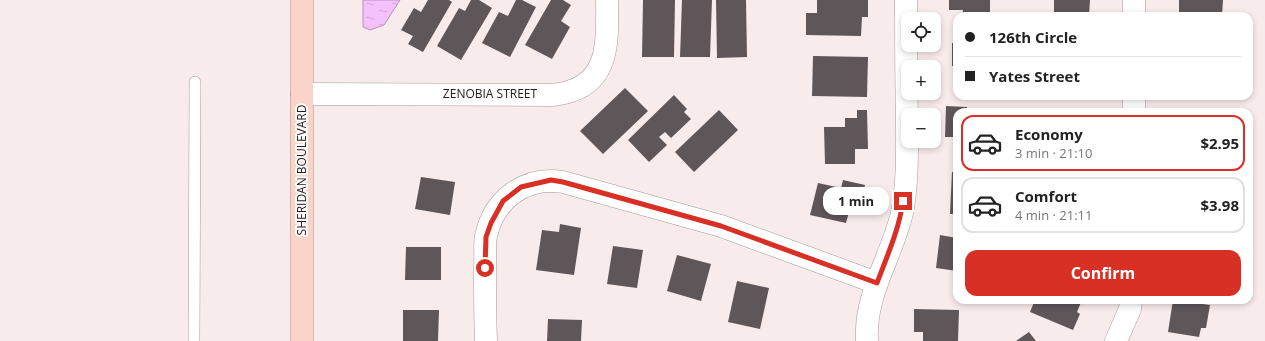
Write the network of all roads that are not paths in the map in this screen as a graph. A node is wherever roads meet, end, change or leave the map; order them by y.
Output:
1 (302, 0) edge
2 (607, 0) edge
3 (906, 0) edge
4 (1134, 0) edge
5 (1134, 12) edge
6 (195, 82) dead end
7 (302, 94) junction
8 (877, 283) junction
9 (1131, 304) edge
10 (194, 341) edge
11 (302, 341) edge
12 (486, 341) edge
13 (867, 341) edge
14 (1116, 341) edge

1 - 7 main road, SHERIDAN BOULEVARD
2 - 7 street, ZENOBIA STREET
3 - 8 street
4 - 5 street
6 - 10 lane
7 - 11 main road, SHERIDAN BOULEVARD
8 - 12 street
8 - 13 street
9 - 14 street

